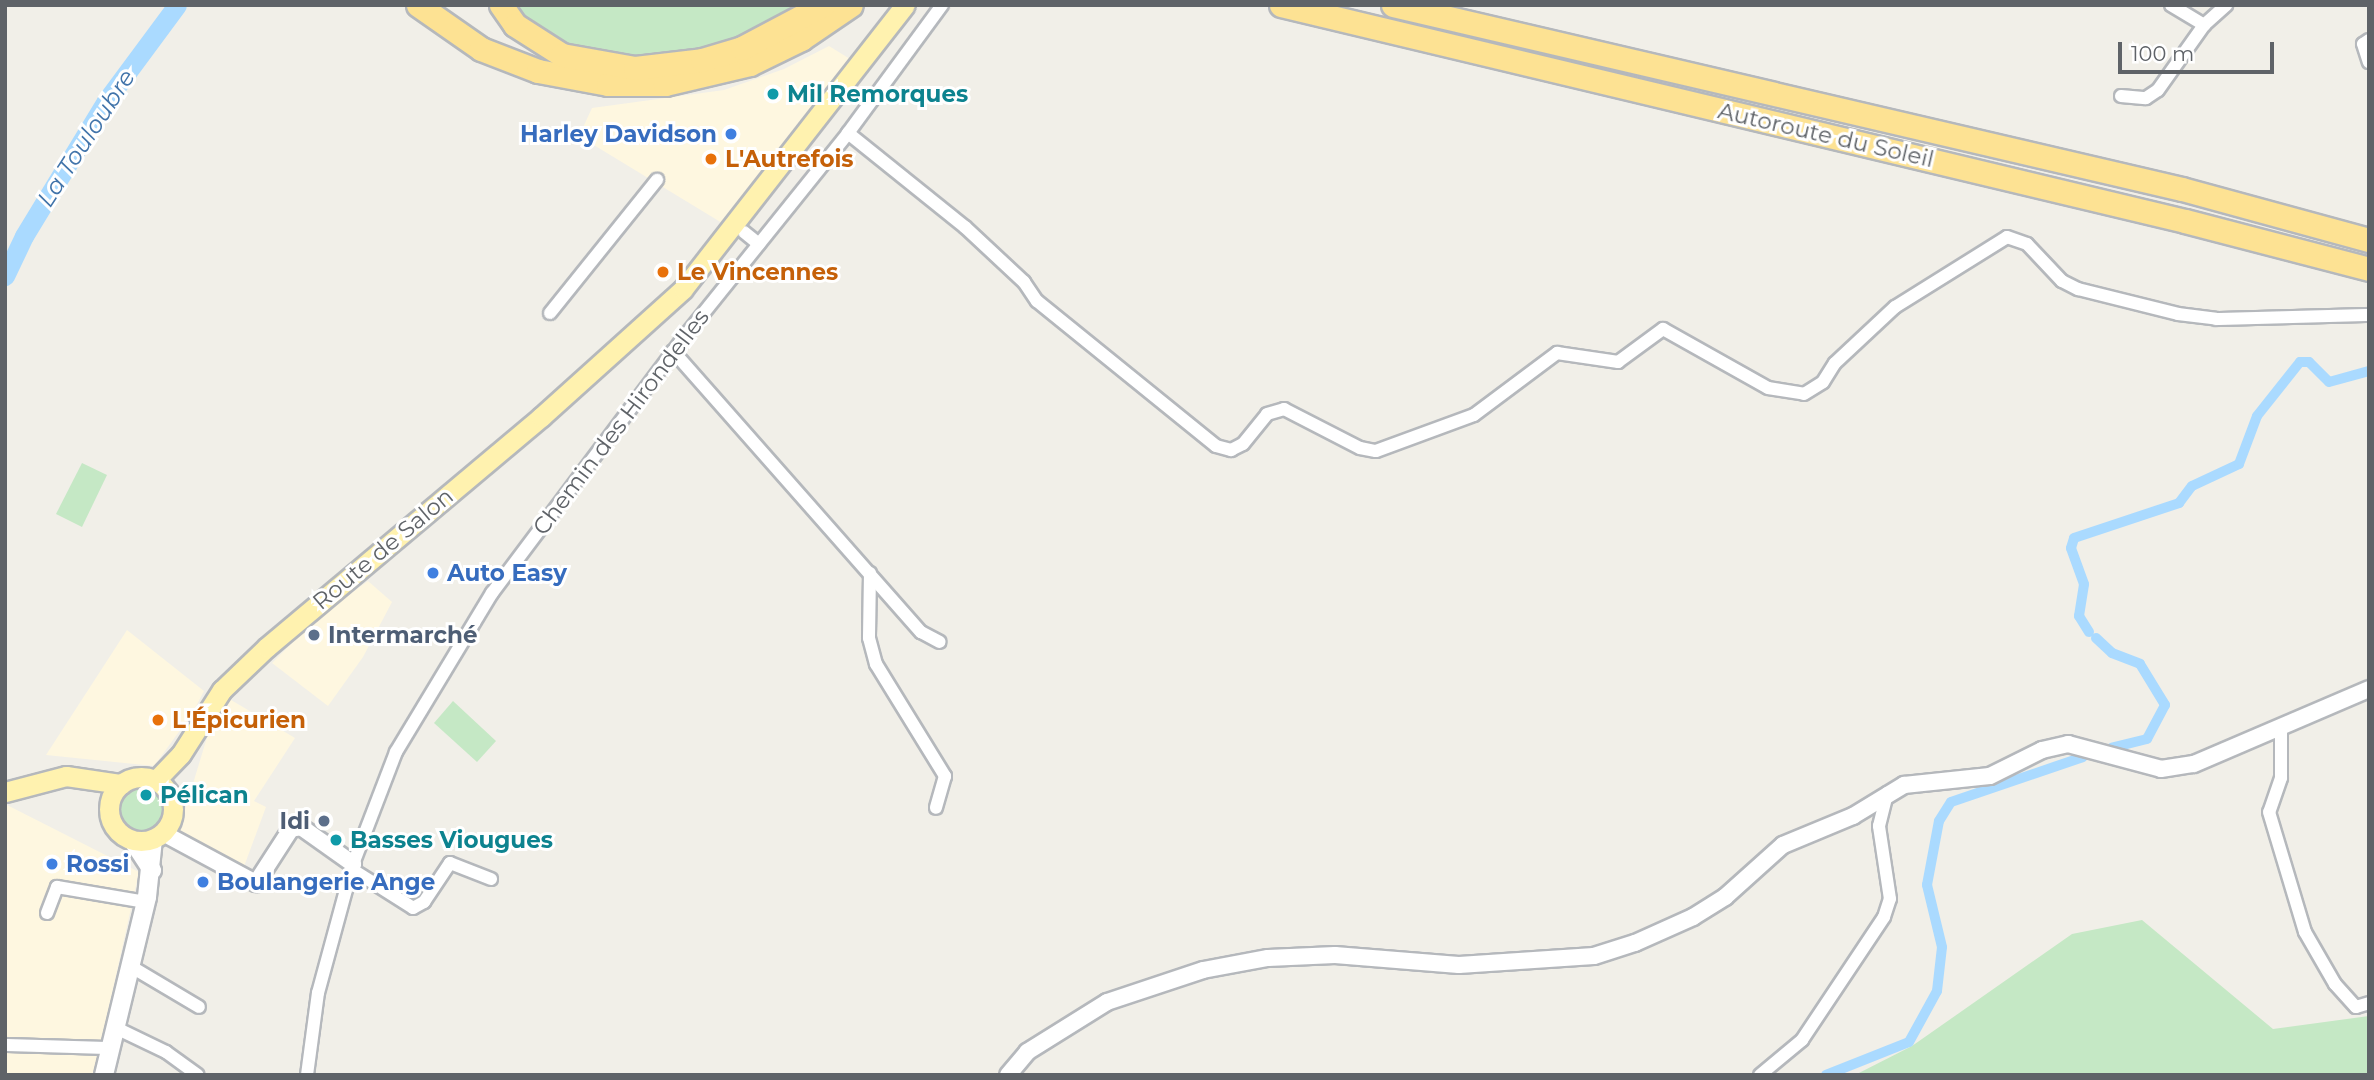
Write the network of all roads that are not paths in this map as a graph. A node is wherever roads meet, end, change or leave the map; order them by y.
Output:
1 (418, 5) edge
2 (501, 5) edge
3 (823, 5) edge
4 (851, 5) edge
5 (905, 5) edge
6 (942, 5) edge
7 (1281, 5) edge
8 (1394, 5) edge
9 (1424, 5) edge
10 (2171, 5) edge
11 (2226, 5) edge
12 (2204, 24) junction
13 (1528, 36) junction
14 (2369, 40) edge
15 (2369, 62) edge
16 (855, 72) junction
17 (2121, 96) dead end
18 (848, 133) junction
19 (657, 180) dead end
20 (752, 238) junction
21 (2369, 240) edge
22 (2369, 269) edge
23 (550, 313) dead end
24 (2369, 315) edge
25 (673, 351) junction
26 (590, 374) junction
27 (870, 573) junction
28 (940, 642) dead end
29 (2369, 689) edge
30 (2281, 728) junction
31 (162, 787) junction
32 (5, 792) edge
33 (116, 792) junction
34 (1887, 793) junction
35 (936, 808) dead end
36 (158, 836) junction
37 (133, 841) junction
38 (353, 867) junction
39 (152, 870) junction
40 (491, 879) dead end
41 (146, 902) junction
42 (47, 913) dead end
43 (130, 966) junction
44 (2369, 1003) edge
45 (199, 1007) dead end
46 (114, 1027) junction
47 (5, 1045) edge
48 (109, 1048) junction
49 (104, 1075) edge
50 (198, 1075) edge
51 (307, 1075) edge
52 (1008, 1075) edge
53 (1760, 1075) edge

1 - 4 highway
2 - 3 highway
5 - 16 main road
6 - 18 street, Chemin des Hirondelles
7 - 22 highway, Autoroute du Soleil
8 - 13 highway, Autoroute du Soleil
9 - 13 highway
10 - 12 street
11 - 12 street
12 - 17 street
13 - 21 highway, Autoroute du Soleil
14 - 15 street
16 - 20 main road
16 - 26 main road
18 - 20 street, Chemin des Hirondelles
18 - 24 street
19 - 23 street
20 - 25 street, Chemin des Hirondelles
20 - 26 main road
25 - 27 street
25 - 38 street, Chemin des Hirondelles
26 - 31 main road, Route de Salon
27 - 28 street
27 - 35 street
29 - 30 street
30 - 34 street
30 - 44 street
31 - 33 main road
31 - 36 main road
32 - 33 main road
33 - 37 main road
34 - 52 street
34 - 53 street
36 - 37 main road
36 - 38 street
36 - 39 main road
37 - 39 main road
38 - 40 street
38 - 51 street, Chemin des Hirondelles
39 - 41 main road
41 - 42 street
41 - 43 main road
43 - 45 street
43 - 46 main road
46 - 48 main road
46 - 50 street
47 - 48 street
48 - 49 main road

